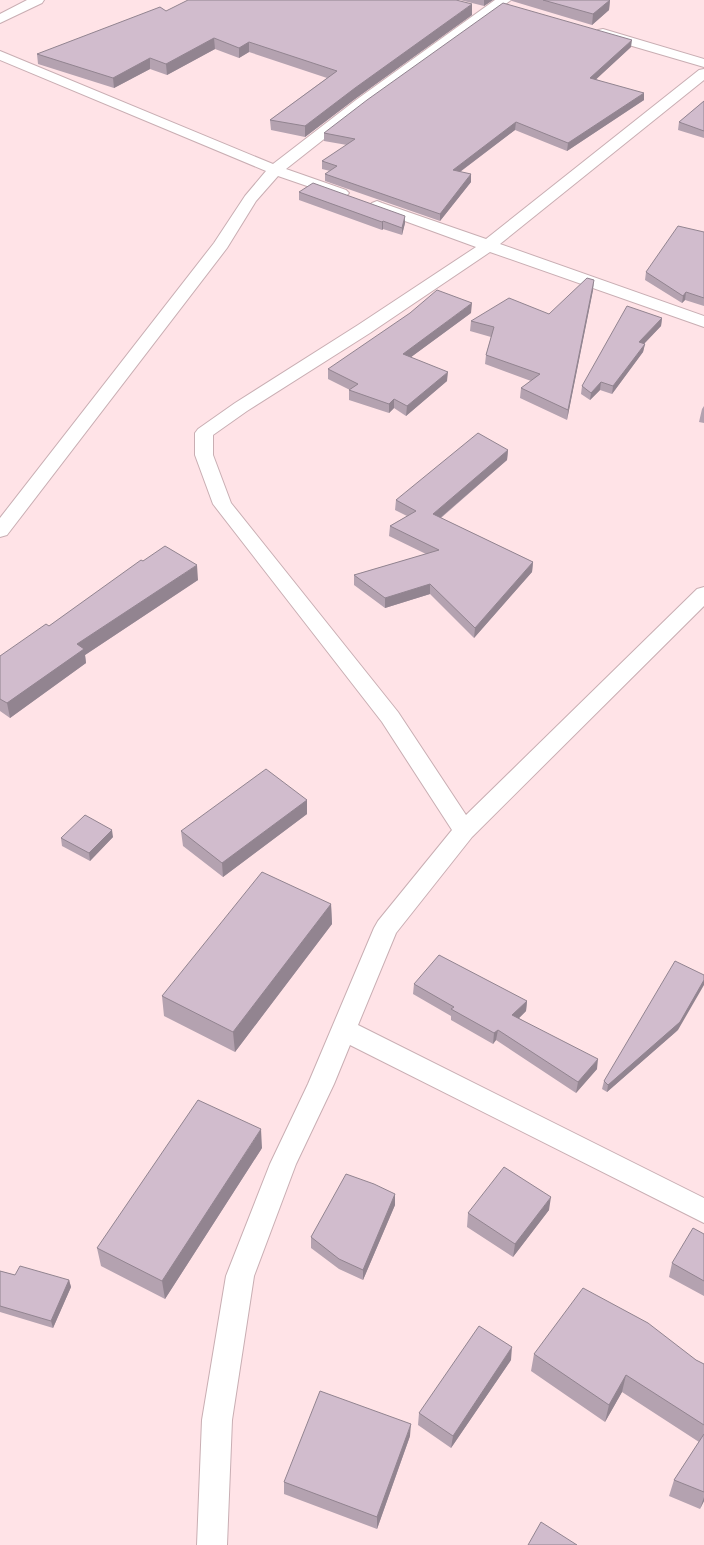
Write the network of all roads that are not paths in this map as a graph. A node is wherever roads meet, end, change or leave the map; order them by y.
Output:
1 (37, 0) edge
2 (506, 3) edge
3 (0, 19) edge
4 (591, 30) edge
5 (0, 55) edge
6 (704, 72) edge
7 (275, 170) junction
8 (488, 246) junction
9 (704, 322) edge
10 (0, 531) edge
11 (704, 594) edge
12 (464, 830) junction
13 (344, 1030) junction
14 (704, 1211) edge
15 (212, 1545) edge

1 - 3 street
2 - 7 street
4 - 6 street
5 - 7 street
6 - 8 street
7 - 8 street
7 - 10 street
8 - 9 street
8 - 12 street
11 - 12 street
12 - 13 street
13 - 14 street
13 - 15 street

